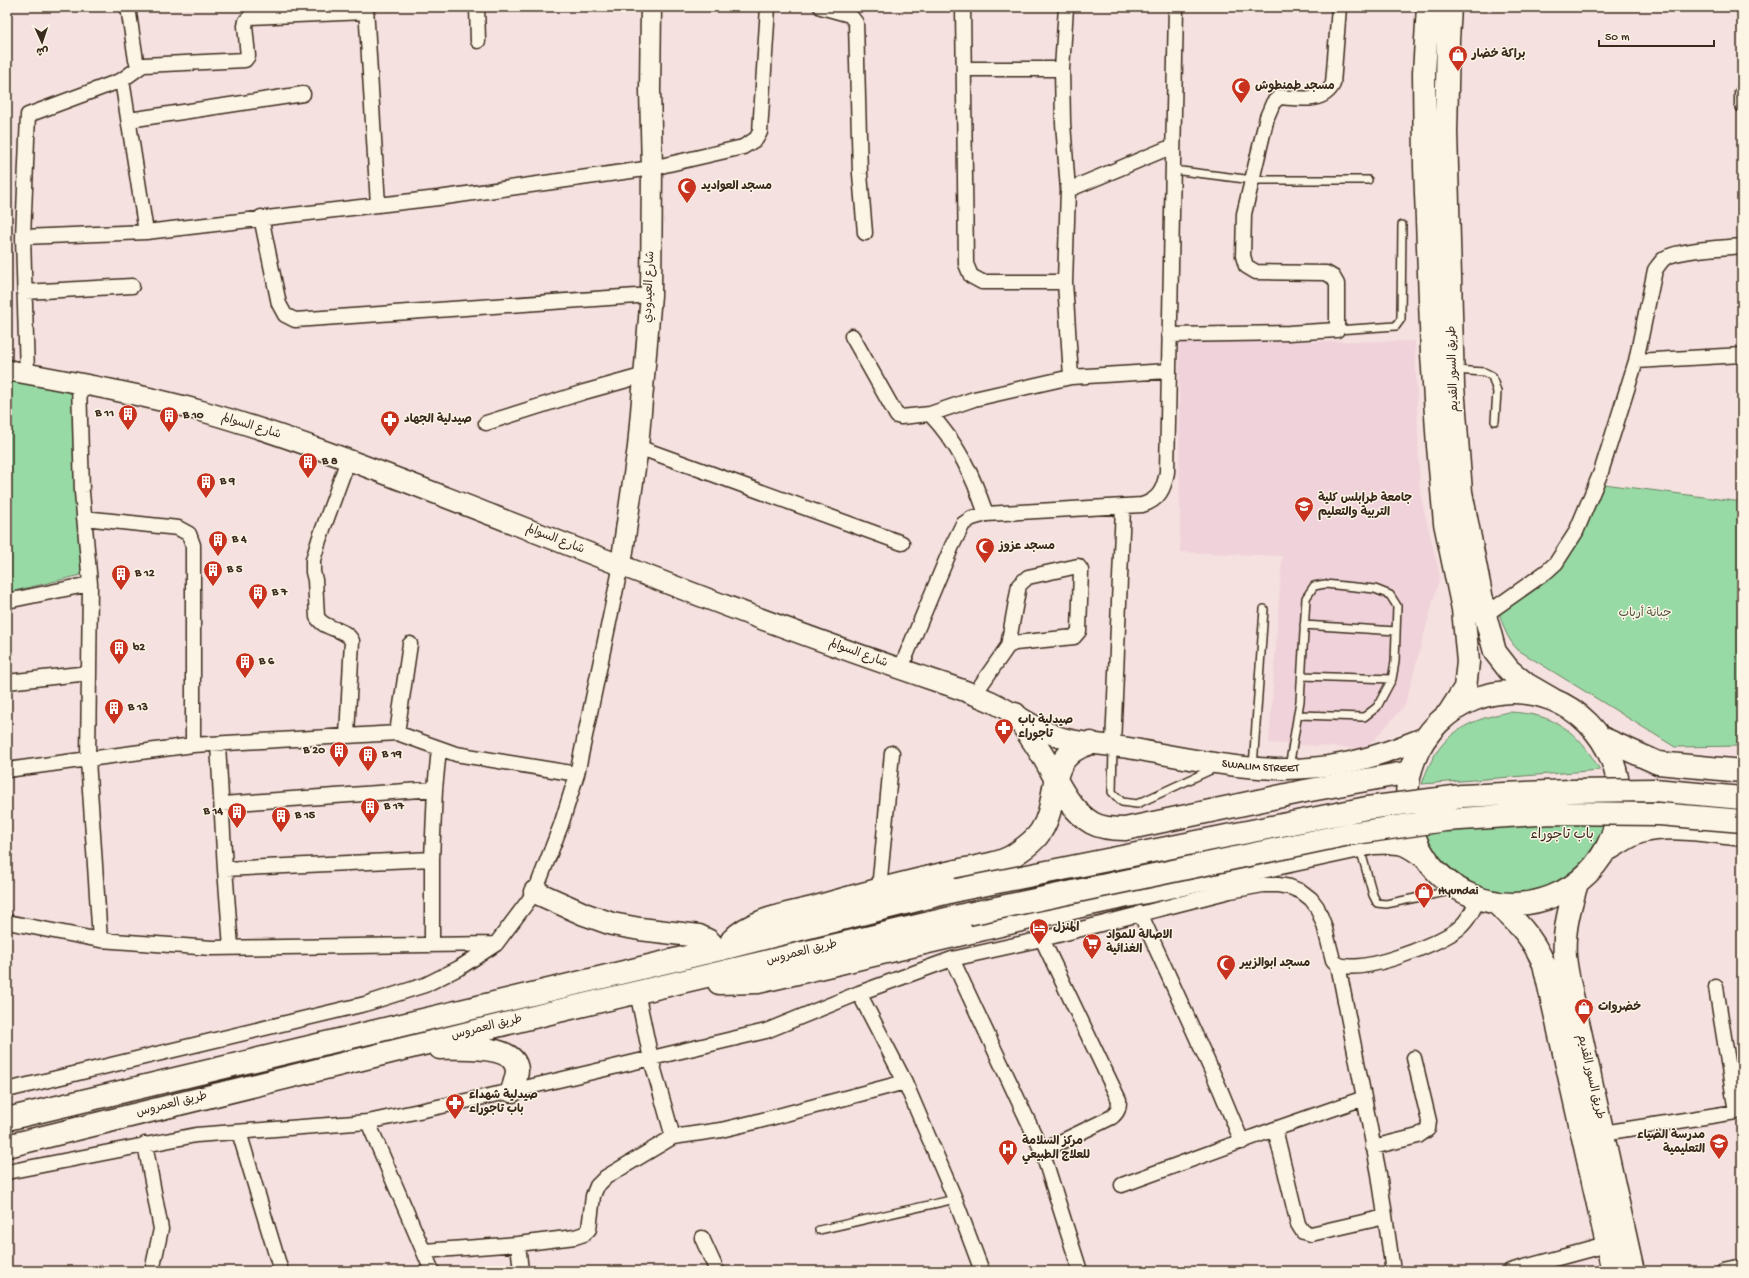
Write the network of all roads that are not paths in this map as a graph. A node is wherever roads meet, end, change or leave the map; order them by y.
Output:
1 (128, 7) edge
2 (477, 7) edge
3 (651, 7) edge
4 (768, 7) edge
5 (821, 7) edge
6 (963, 7) edge
7 (1066, 7) edge
8 (1176, 7) edge
9 (1339, 7) edge
10 (1428, 7) edge
11 (1450, 7) edge
12 (366, 10) edge
13 (478, 41) dead end
14 (140, 67) junction
15 (964, 69) junction
16 (1062, 69) junction
17 (122, 80) junction
18 (1742, 93) edge
19 (303, 94) dead end
20 (1742, 105) edge
21 (128, 120) junction
22 (1173, 146) junction
23 (652, 168) junction
24 (1173, 170) junction
25 (1253, 180) junction
26 (1368, 180) dead end
27 (1068, 190) junction
28 (378, 205) junction
29 (262, 217) junction
30 (1402, 225) dead end
31 (146, 232) junction
32 (865, 233) dead end
33 (23, 237) junction
34 (1742, 246) edge
35 (1065, 282) junction
36 (132, 286) dead end
37 (25, 292) junction
38 (651, 295) junction
39 (1337, 330) junction
40 (1169, 335) junction
41 (852, 336) dead end
42 (1742, 355) edge
43 (1636, 361) junction
44 (7, 370) edge
45 (1453, 370) junction
46 (1168, 371) junction
47 (28, 374) junction
48 (644, 375) junction
49 (1071, 377) junction
50 (78, 382) junction
51 (930, 414) junction
52 (1495, 421) dead end
53 (486, 423) dead end
54 (638, 446) junction
55 (348, 460) junction
56 (1123, 507) junction
57 (986, 514) junction
58 (84, 518) junction
59 (902, 543) dead end
60 (620, 565) junction
61 (90, 584) junction
62 (8, 598) edge
63 (1264, 609) dead end
64 (1485, 615) junction
65 (1304, 625) junction
66 (1396, 631) junction
67 (410, 644) dead end
68 (1008, 646) junction
69 (900, 670) junction
70 (89, 673) junction
71 (1302, 676) junction
72 (1392, 679) junction
73 (7, 682) edge
74 (974, 695) junction
75 (1552, 699) junction
76 (1449, 713) junction
77 (1015, 714) junction
78 (1298, 715) junction
79 (397, 733) junction
80 (347, 735) junction
81 (1426, 737) junction
82 (1602, 738) junction
83 (1091, 743) junction
84 (218, 744) junction
85 (193, 745) junction
86 (1113, 745) junction
87 (439, 749) junction
88 (892, 753) dead end
89 (88, 760) junction
90 (1223, 765) junction
91 (1254, 767) junction
92 (1289, 768) junction
93 (7, 770) edge
94 (1742, 770) edge
95 (1410, 772) junction
96 (577, 774) junction
97 (1056, 781) junction
98 (435, 789) junction
99 (1742, 798) edge
100 (222, 804) junction
101 (1742, 820) edge
102 (1742, 835) edge
103 (1360, 846) junction
104 (1607, 850) junction
105 (432, 859) junction
106 (1427, 859) junction
107 (225, 869) junction
108 (1577, 882) junction
109 (879, 889) junction
110 (535, 892) junction
111 (1478, 897) junction
112 (1140, 913) junction
113 (7, 922) edge
114 (1042, 938) junction
115 (100, 940) junction
116 (496, 944) junction
117 (432, 945) junction
118 (231, 947) junction
119 (721, 949) junction
120 (952, 959) junction
121 (1338, 965) junction
122 (686, 981) junction
123 (1716, 987) dead end
124 (638, 992) junction
125 (859, 993) junction
126 (409, 1047) junction
127 (1414, 1058) dead end
128 (651, 1059) junction
129 (905, 1082) junction
130 (7, 1090) edge
131 (512, 1091) junction
132 (1364, 1098) junction
133 (1739, 1111) edge
134 (7, 1119) edge
135 (368, 1122) junction
136 (1276, 1129) junction
137 (239, 1132) junction
138 (1603, 1133) junction
139 (672, 1137) junction
140 (1242, 1142) junction
141 (145, 1144) junction
142 (7, 1146) edge
143 (1373, 1148) junction
144 (1042, 1151) junction
145 (7, 1172) edge
146 (1122, 1186) dead end
147 (955, 1199) junction
148 (1385, 1217) junction
149 (820, 1230) dead end
150 (702, 1238) dead end
151 (518, 1244) junction
152 (1606, 1245) junction
153 (424, 1251) junction
154 (1742, 1267) edge
155 (152, 1271) edge
156 (281, 1271) edge
157 (432, 1271) edge
158 (521, 1271) edge
159 (717, 1271) edge
160 (982, 1271) edge
161 (1080, 1271) edge
162 (1394, 1271) edge
163 (1510, 1271) edge
164 (1613, 1271) edge
165 (1633, 1271) edge
166 (1723, 1271) edge

1 - 14 street
2 - 13 street
3 - 23 main road, شارع العيدودي
4 - 23 street
5 - 32 street
6 - 15 street
7 - 16 street
8 - 22 street
9 - 25 street
10 - 76 main road, طريق السور القديم
11 - 45 main road, طريق السور القديم
12 - 14 street
12 - 28 street
14 - 17 street
15 - 16 street
15 - 35 street
16 - 27 street
17 - 21 street
17 - 33 street
18 - 20 street
19 - 21 street
21 - 31 street
22 - 24 street
22 - 27 street
23 - 28 street
23 - 38 main road, شارع العيدودي
24 - 25 lane
24 - 40 street
25 - 26 lane
25 - 39 street
27 - 35 street
28 - 29 street
29 - 31 street
29 - 38 street
30 - 39 lane
31 - 33 street
33 - 37 street
34 - 43 street
35 - 49 street
36 - 37 street
37 - 47 street
38 - 48 main road, شارع العيدودي
39 - 40 street
40 - 46 street
41 - 51 street
42 - 43 street
43 - 64 street
44 - 47 main road, شارع السوالم
45 - 52 lane
45 - 64 main road, طريق السور القديم
46 - 49 street
46 - 56 street
47 - 50 main road, شارع السوالم
48 - 53 street
48 - 54 main road, شارع العيدودي
49 - 51 street
50 - 55 main road, شارع السوالم
50 - 58 street
51 - 57 street
54 - 59 street
54 - 60 main road, شارع العيدودي
55 - 60 main road, شارع السوالم
55 - 80 street
56 - 57 street
56 - 86 street
57 - 69 street
58 - 61 street
58 - 85 street
60 - 69 main road, شارع السوالم
60 - 96 street
61 - 62 street
61 - 70 street
63 - 91 lane
64 - 75 main road, طريق السور القديم
65 - 66 lane
65 - 66 lane
65 - 71 lane
66 - 72 lane
67 - 79 street
68 - 68 street
68 - 74 street
69 - 74 main road, شارع السوالم
70 - 73 street
70 - 89 street
71 - 72 lane
71 - 78 lane
72 - 78 lane
74 - 77 main road, شارع السوالم
75 - 76 main road
75 - 82 main road
76 - 81 main road
77 - 83 main road, شارع السوالم
77 - 97 main road
78 - 92 lane
79 - 80 street
79 - 87 street
80 - 84 street
81 - 92 main road, SWALIM STREET
81 - 95 main road
82 - 94 main road
82 - 104 main road
83 - 86 main road, SWALIM STREET
83 - 97 main road
84 - 85 street
84 - 100 street
85 - 89 street
86 - 90 main road, SWALIM STREET
86 - 90 lane
87 - 96 street
87 - 98 street
88 - 109 street
89 - 93 street
89 - 115 street
90 - 91 main road, SWALIM STREET
91 - 92 main road, SWALIM STREET
95 - 97 main road
95 - 106 main road
96 - 110 street
97 - 109 main road
98 - 100 street
98 - 105 street
99 - 119 main road, طريق العمروس, bridge
100 - 107 street
101 - 122 main road, طريق العمروس, bridge
102 - 104 main road
103 - 106 main road
103 - 111 lane
103 - 122 main road
104 - 108 main road
105 - 107 street
105 - 117 street
106 - 111 main road, طريق السور القديم
107 - 118 street
108 - 111 main road
108 - 138 main road, طريق السور القديم
109 - 119 main road
110 - 116 street
110 - 119 main road
111 - 121 street
111 - 152 main road, طريق السور القديم
112 - 114 street
112 - 121 street
112 - 140 street
113 - 115 street
114 - 120 street
114 - 144 street
115 - 118 street
116 - 117 street
116 - 130 street
117 - 118 street
119 - 134 main road, طريق العمروس
120 - 125 street
120 - 144 street
121 - 132 street
122 - 124 main road, طريق العمروس
123 - 133 street
124 - 126 main road, طريق العمروس
124 - 128 street
125 - 128 street
125 - 129 street
126 - 131 main road
126 - 142 main road, طريق العمروس
127 - 143 street
128 - 131 street
128 - 139 street
129 - 139 street
129 - 147 street
131 - 135 street
132 - 136 street
132 - 143 street
133 - 138 street
135 - 137 street
135 - 153 street
136 - 140 street
136 - 148 street
137 - 141 street
137 - 156 street
138 - 165 main road, طريق السور القديم
139 - 151 street
140 - 146 street
141 - 145 street
141 - 155 street
143 - 148 street
144 - 161 street
147 - 149 lane
147 - 160 street
148 - 162 street
150 - 159 street
151 - 153 street
151 - 158 street
152 - 163 street
152 - 164 main road, طريق السور القديم
153 - 157 street
154 - 166 street

